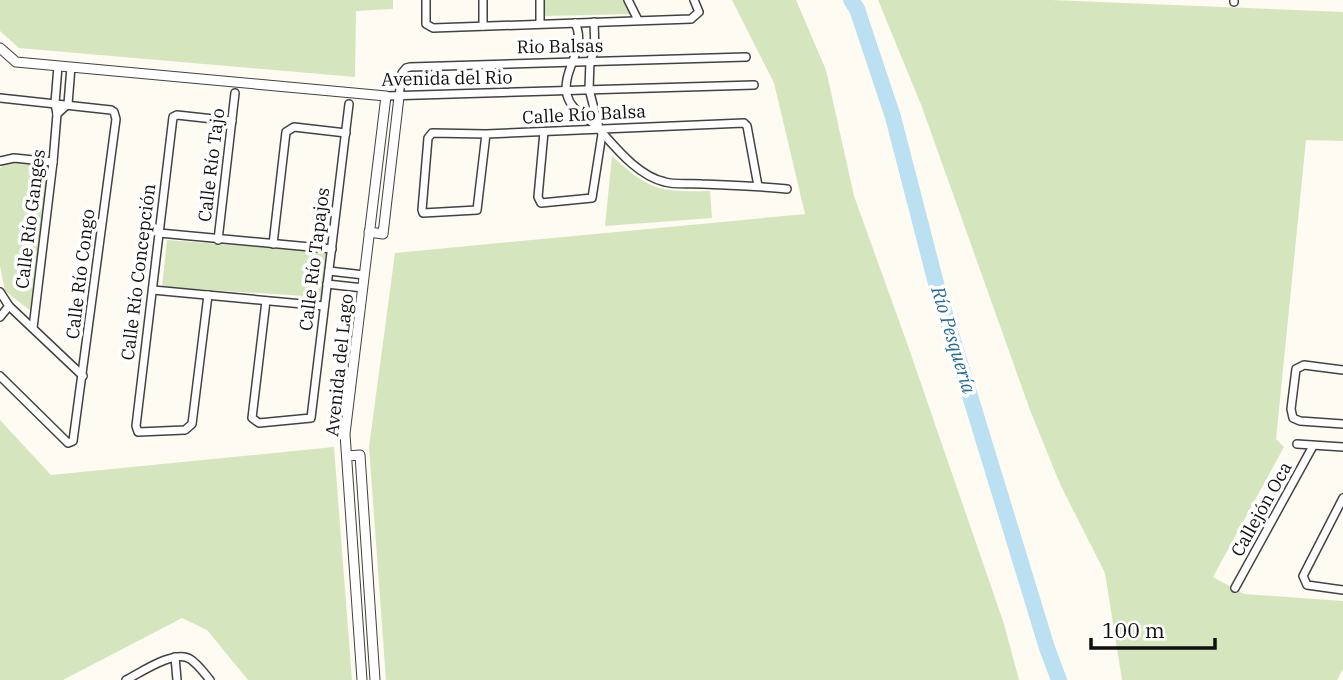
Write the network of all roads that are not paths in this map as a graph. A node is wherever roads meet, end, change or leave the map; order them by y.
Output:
1 (426, 0) edge
2 (483, 0) edge
3 (540, 0) edge
4 (628, 0) edge
5 (694, 0) edge
6 (638, 20) junction
7 (594, 22) junction
8 (540, 23) junction
9 (575, 23) junction
10 (483, 26) junction
11 (0, 48) edge
12 (746, 57) dead end
13 (574, 60) junction
14 (590, 61) junction
15 (58, 66) junction
16 (71, 67) junction
17 (754, 85) dead end
18 (589, 89) junction
19 (566, 91) junction
20 (236, 93) dead end
21 (386, 96) junction
22 (399, 97) junction
23 (0, 98) edge
24 (55, 103) junction
25 (68, 104) junction
26 (349, 104) dead end
27 (57, 114) junction
28 (232, 121) junction
29 (601, 131) junction
30 (544, 132) junction
31 (346, 133) junction
32 (486, 134) junction
33 (0, 161) edge
34 (53, 162) junction
35 (758, 186) junction
36 (788, 189) dead end
37 (369, 232) junction
38 (159, 233) junction
39 (218, 240) junction
40 (273, 244) junction
41 (331, 249) junction
42 (329, 271) junction
43 (364, 275) junction
44 (327, 284) junction
45 (363, 288) junction
46 (153, 290) junction
47 (0, 292) edge
48 (208, 295) junction
49 (266, 301) junction
50 (9, 306) junction
51 (324, 306) junction
52 (0, 317) edge
53 (33, 328) junction
54 (1343, 370) edge
55 (0, 376) edge
56 (83, 376) junction
57 (1343, 424) edge
58 (1297, 444) dead end
59 (1313, 446) junction
60 (1343, 447) edge
61 (347, 456) junction
62 (1343, 498) edge
63 (369, 579) junction
64 (355, 580) junction
65 (1235, 588) dead end
66 (1343, 590) edge
67 (175, 657) junction
68 (126, 680) edge
69 (177, 680) edge
70 (210, 680) edge
71 (362, 680) edge
72 (376, 680) edge

1 - 10 street
2 - 10 street
3 - 8 street
4 - 6 street
5 - 6 street
6 - 7 street
7 - 9 street
7 - 14 street
8 - 9 street
8 - 10 street
9 - 13 street
11 - 15 street, Avenida del Rio
12 - 14 street, Rio Balsas
13 - 14 street, Rio Balsas
13 - 19 street
13 - 22 street, Rio Balsas
14 - 18 street
15 - 16 street, Avenida del Rio
15 - 24 street, Calle Río Ganges
16 - 21 street, Avenida del Rio
16 - 25 street
17 - 18 street, Avenida del Rio
18 - 19 street, Avenida del Rio
18 - 29 street
19 - 22 street, Avenida del Rio
19 - 29 street
20 - 28 street, Calle Río Tajo
21 - 22 street, Avenida del Rio
21 - 37 street, Avenida del Lago
22 - 37 street
23 - 24 street
24 - 25 street
24 - 27 street, Calle Río Ganges
25 - 27 street
25 - 56 street, Calle Río Congo
26 - 31 street, Calle Río Tapajos
27 - 34 street, Calle Río Ganges
28 - 38 street, Calle Río Concepción
28 - 39 street, Calle Río Tajo
29 - 30 street, Calle Río Balsa
29 - 30 street
29 - 35 street
29 - 35 street, Calle Río Balsa
30 - 32 street, Calle Río Balsa
31 - 40 street
31 - 41 street, Calle Río Tapajos
32 - 32 street, Calle Río Balsa
33 - 34 street
34 - 53 street, Calle Río Ganges
35 - 36 street
37 - 43 street, Avenida del Lago
38 - 39 street
38 - 46 street, Calle Río Concepción
39 - 40 street
40 - 41 street
41 - 42 street, Calle Río Tapajos
42 - 43 street
42 - 44 street, Calle Río Tapajos
43 - 45 street, Avenida del Lago
44 - 45 street
44 - 51 street, Calle Río Tapajos
45 - 61 street, Avenida del Lago
46 - 48 street
46 - 48 street, Calle Río Concepción
47 - 50 street
48 - 49 street
49 - 51 street
49 - 51 street, Calle Río Tapajos
50 - 52 street
50 - 53 street
53 - 56 street
54 - 57 street
55 - 56 street, Calle Río Congo
58 - 59 street
59 - 60 street
59 - 65 street, Callejón Oca
61 - 63 street, Avenida del Lago
61 - 64 street, Avenida del Lago
62 - 66 street
63 - 64 street
63 - 72 street, Avenida del Lago
64 - 71 street, Avenida del Lago
67 - 68 street
67 - 69 street
67 - 70 street

